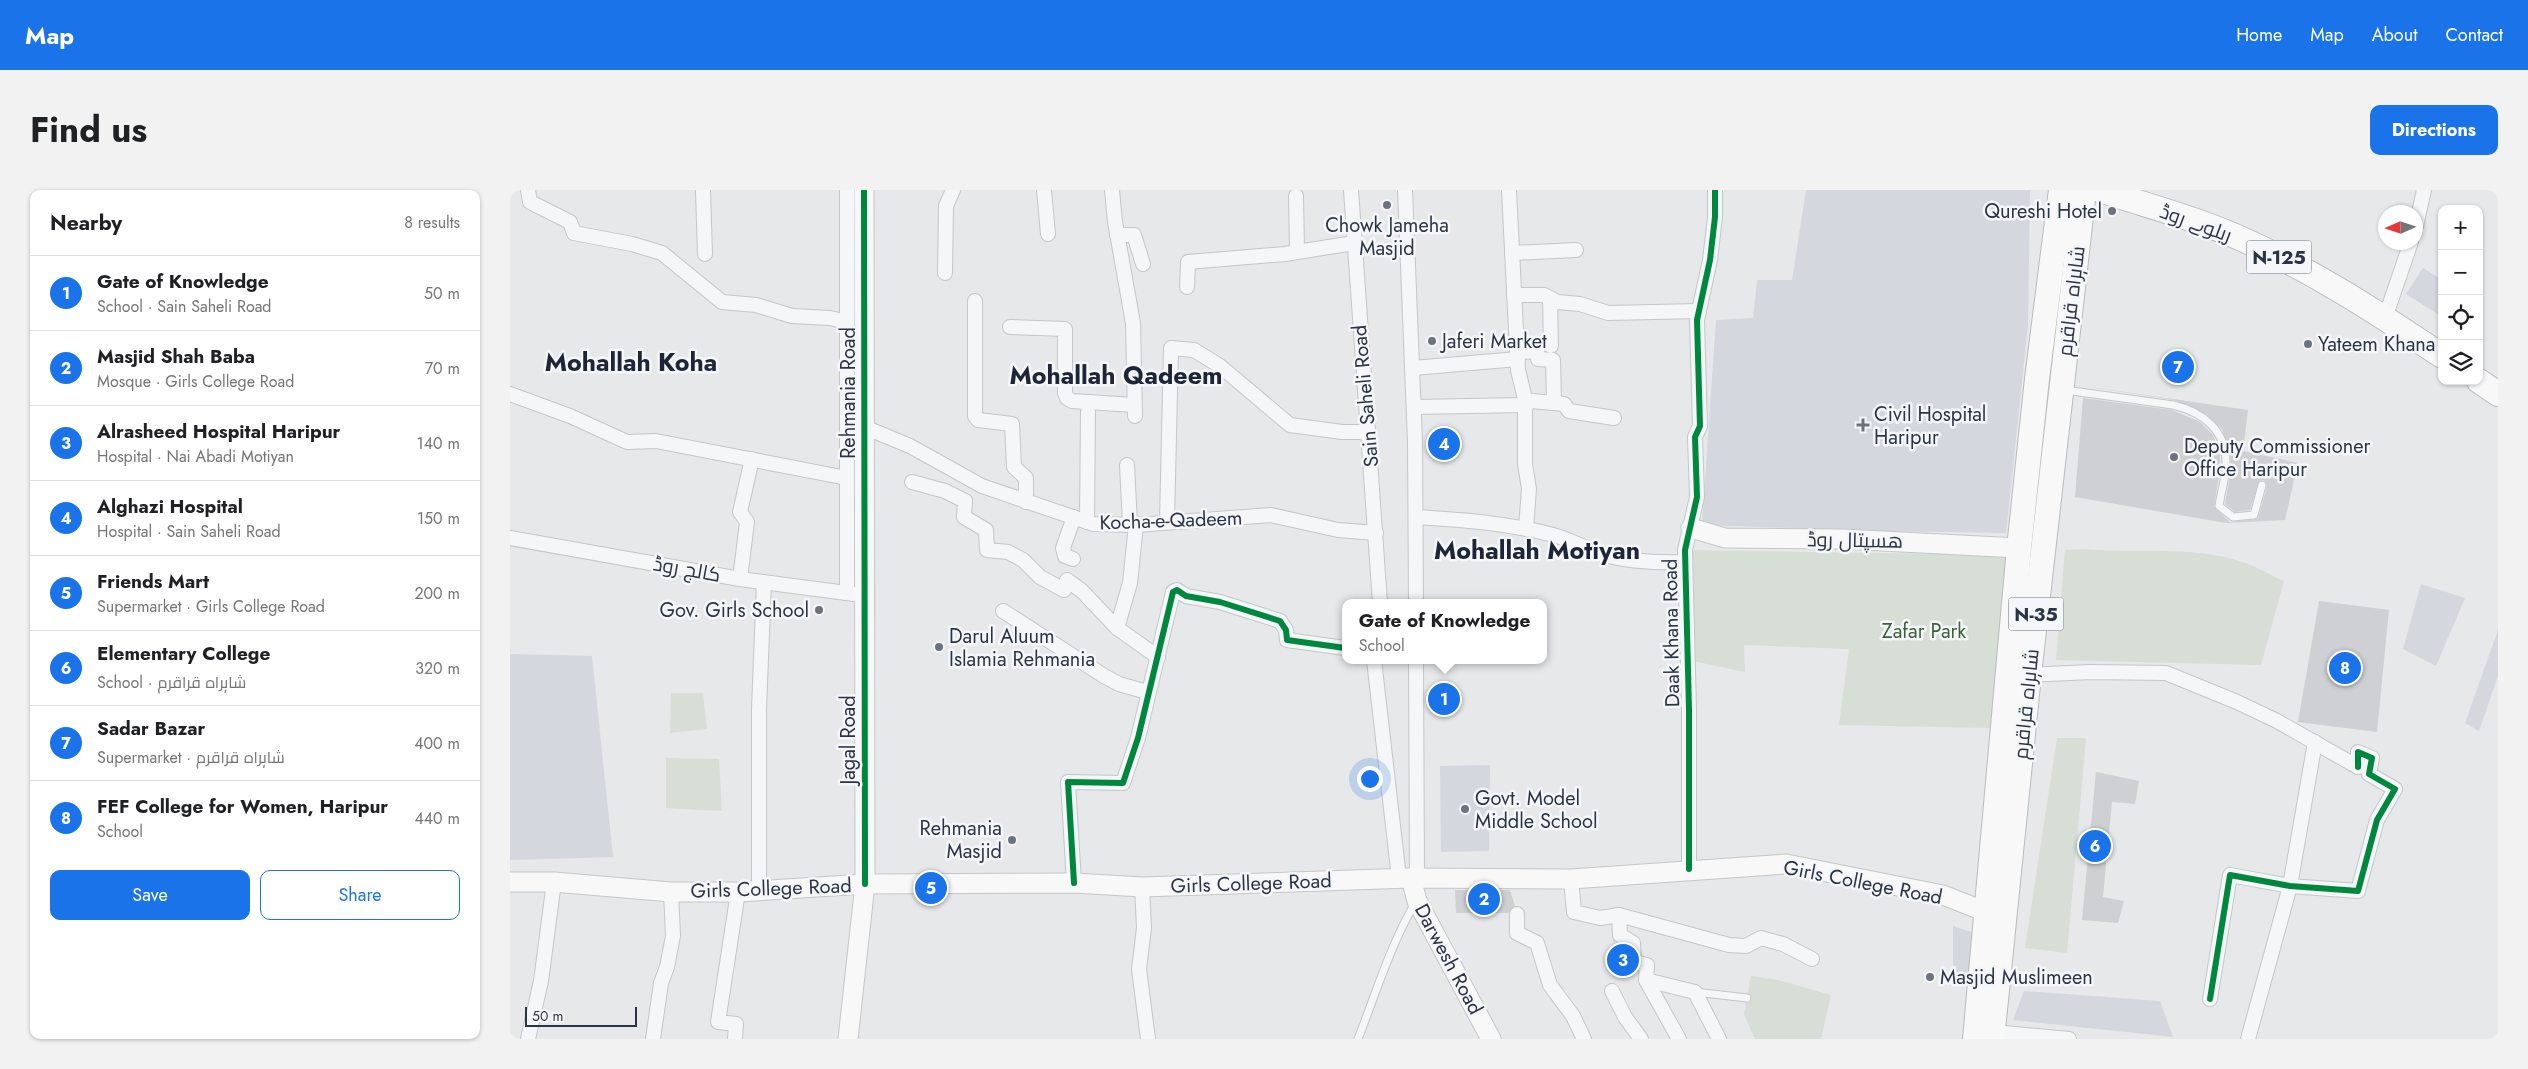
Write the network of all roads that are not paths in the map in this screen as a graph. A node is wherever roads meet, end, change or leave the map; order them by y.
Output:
1 (528, 190) edge
2 (703, 190) edge
3 (847, 190) edge
4 (864, 190) edge
5 (953, 190) edge
6 (1044, 190) edge
7 (1112, 190) edge
8 (1351, 190) edge
9 (1405, 190) edge
10 (1509, 190) edge
11 (1715, 190) edge
12 (2061, 190) edge
13 (2084, 190) edge
14 (2100, 190) edge
15 (2424, 190) edge
16 (1296, 196) dead end
17 (2421, 205) edge
18 (1048, 234) dead end
19 (1117, 235) junction
20 (1354, 243) junction
21 (1576, 250) dead end
22 (2408, 250) edge
23 (1298, 251) junction
24 (1512, 253) junction
25 (705, 254) dead end
26 (1143, 264) dead end
27 (945, 273) dead end
28 (1187, 287) dead end
29 (1514, 295) junction
30 (1550, 299) junction
31 (975, 301) dead end
32 (1699, 311) junction
33 (2385, 318) junction
34 (847, 322) junction
35 (1010, 327) dead end
36 (1551, 346) dead end
37 (2438, 353) edge
38 (1518, 355) junction
39 (1413, 368) junction
40 (2483, 384) edge
41 (2060, 390) junction
42 (510, 394) edge
43 (2498, 394) edge
44 (1554, 403) junction
45 (1525, 405) junction
46 (1414, 407) junction
47 (1088, 411) dead end
48 (1614, 418) dead end
49 (864, 427) junction
50 (1368, 432) junction
51 (752, 459) junction
52 (1127, 465) dead end
53 (847, 478) junction
54 (912, 482) dead end
55 (2262, 485) dead end
56 (1026, 502) junction
57 (1417, 517) junction
58 (1080, 520) junction
59 (1167, 522) junction
60 (1133, 525) junction
61 (1526, 528) junction
62 (1691, 528) junction
63 (1376, 533) junction
64 (510, 538) edge
65 (2019, 548) junction
66 (1073, 559) dead end
67 (1685, 562) junction
68 (740, 579) junction
69 (764, 582) junction
70 (856, 594) junction
71 (1380, 599) edge
72 (1416, 599) edge
73 (1003, 611) dead end
74 (1116, 628) junction
75 (1342, 648) edge
76 (1158, 657) junction
77 (1375, 664) edge
78 (1416, 664) edge
79 (2029, 675) junction
80 (1147, 692) junction
81 (2315, 742) junction
82 (1689, 869) junction
83 (1409, 878) junction
84 (1571, 878) junction
85 (510, 882) edge
86 (554, 882) junction
87 (1074, 883) junction
88 (865, 884) junction
89 (2290, 886) junction
90 (1142, 887) junction
91 (759, 889) junction
92 (671, 892) junction
93 (738, 892) junction
94 (1417, 901) junction
95 (1986, 912) junction
96 (1517, 914) dead end
97 (1619, 915) junction
98 (1812, 958) dead end
99 (1646, 980) junction
100 (1612, 990) dead end
101 (1695, 992) junction
102 (1747, 998) dead end
103 (2210, 999) dead end
104 (1987, 1036) edge
105 (528, 1039) edge
106 (653, 1039) edge
107 (735, 1039) edge
108 (848, 1039) edge
109 (1148, 1039) edge
110 (1358, 1039) edge
111 (1491, 1039) edge
112 (1584, 1039) edge
113 (1640, 1039) edge
114 (1679, 1039) edge
115 (1719, 1039) edge
116 (2069, 1039) edge
117 (2248, 1039) edge

1 - 34 street
2 - 25 street
3 - 34 street
4 - 49 main road, Rehmania Road
5 - 27 street
6 - 18 street
7 - 19 street
8 - 20 street, Sain Saheli Road
9 - 39 street
10 - 24 street
11 - 32 street, Daak Khana Road
12 - 65 highway, شاہراہ قراقرم / N-35
13 - 41 highway, شاہراہ قراقرم / N-35
14 - 33 highway, ریلوے روڈ / N-125
15 - 17 street
16 - 23 street
19 - 26 street
19 - 35 street
20 - 23 street
20 - 50 street, Sain Saheli Road
21 - 24 street
22 - 33 street
23 - 28 street
24 - 29 street
29 - 30 street
29 - 38 street
30 - 32 street
30 - 36 street
31 - 56 street
32 - 62 street, Daak Khana Road
33 - 37 highway, ریلوے روڈ / N-125
34 - 53 street
38 - 39 street
38 - 44 street
38 - 45 street
39 - 46 street
40 - 43 highway
41 - 55 lane
41 - 79 highway, شاہراہ قراقرم / N-35
42 - 51 street
44 - 45 street
44 - 48 street
45 - 46 street
45 - 61 street
46 - 57 street
47 - 58 street
49 - 56 street, Kocha-e-Qadeem
49 - 70 main road, Rehmania Road
50 - 59 street
50 - 63 street, Sain Saheli Road
51 - 53 street
51 - 68 street
52 - 60 street
53 - 70 street
54 - 74 street
56 - 58 street, Kocha-e-Qadeem
57 - 61 street
57 - 72 street
58 - 60 street, Kocha-e-Qadeem
58 - 66 street
59 - 60 street, Kocha-e-Qadeem
59 - 63 street, Kocha-e-Qadeem
60 - 74 street
61 - 67 street
62 - 65 main road, ھسپتال روڈ
62 - 67 street, Daak Khana Road
63 - 71 street, Sain Saheli Road
64 - 68 street, کالج روڈ
65 - 95 highway, شاہراہ قراقرم / N-35
67 - 82 street, Daak Khana Road
68 - 69 street, کالج روڈ
69 - 70 street, کالج روڈ
69 - 91 street
70 - 88 main road, Jagal Road
73 - 80 street
74 - 76 street
75 - 76 street
76 - 80 street
77 - 83 street
78 - 83 street
79 - 81 street
79 - 104 highway, شاہراہ قراقرم / N-35
80 - 87 street
81 - 89 street
81 - 89 street
82 - 84 main road, Girls College Road
82 - 95 main road, Girls College Road
83 - 84 main road, Girls College Road
83 - 90 main road, Girls College Road
83 - 94 main road, Darwesh Road
84 - 97 street
85 - 86 main road, Girls College Road
86 - 92 main road, Girls College Road
86 - 105 street
87 - 88 main road, Girls College Road
87 - 90 main road, Girls College Road
88 - 91 main road, Girls College Road
88 - 108 main road, Jagal Road
89 - 103 street
89 - 117 street
90 - 109 street
91 - 93 main road, Girls College Road
92 - 93 main road, Girls College Road
92 - 106 street
93 - 107 street
94 - 110 lane
94 - 111 main road, Darwesh Road
95 - 104 highway, شاہراہ قراقرم / N-35
96 - 112 street
97 - 98 street
97 - 99 street
99 - 101 street
99 - 114 street
100 - 113 street
101 - 102 lane
101 - 115 street
104 - 116 street

